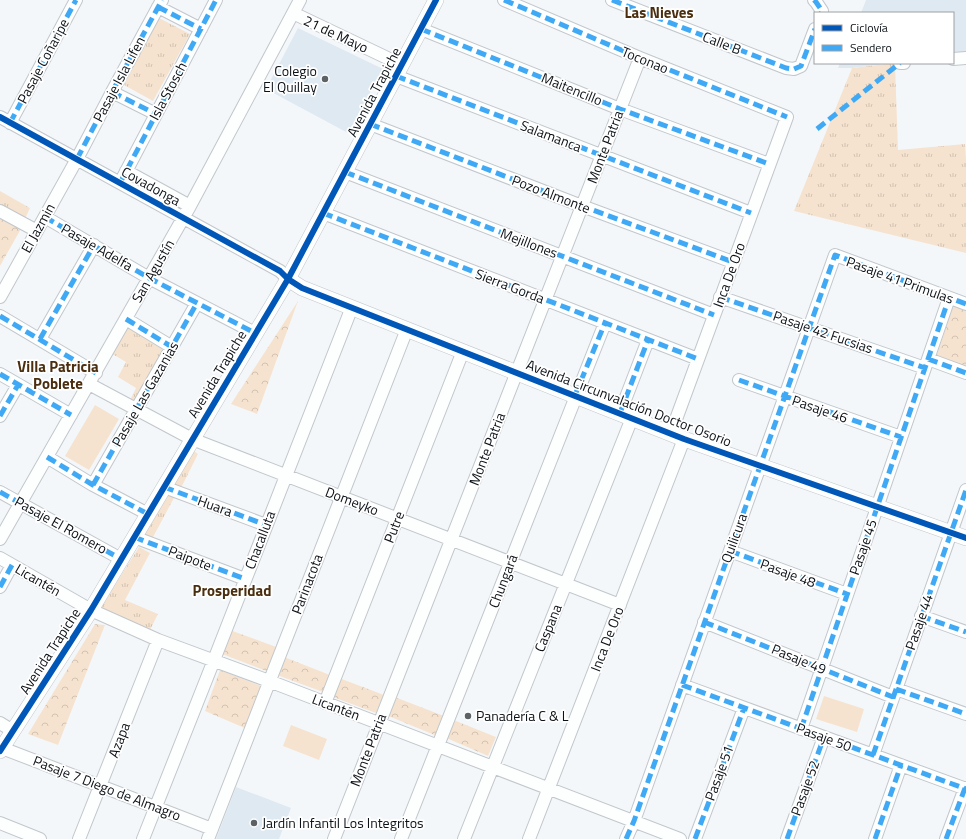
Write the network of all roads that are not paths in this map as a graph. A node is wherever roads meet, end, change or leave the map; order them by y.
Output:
1 (76, 0) edge
2 (216, 0) edge
3 (300, 0) edge
4 (436, 0) edge
5 (504, 0) edge
6 (612, 0) edge
7 (814, 0) edge
8 (160, 4) edge
9 (822, 12) edge
10 (293, 13) junction
11 (421, 29) junction
12 (201, 30) junction
13 (814, 32) edge
14 (640, 58) junction
15 (966, 58) edge
16 (954, 59) edge
17 (399, 70) junction
18 (112, 92) junction
19 (620, 109) junction
20 (156, 114) junction
21 (786, 117) joint
22 (5, 120) edge
23 (370, 124) junction
24 (602, 156) junction
25 (77, 159) junction
26 (769, 164) junction
27 (126, 171) junction
28 (345, 172) junction
29 (120, 183) junction
30 (190, 206) junction
31 (582, 206) junction
32 (0, 211) edge
33 (323, 213) junction
34 (751, 213) junction
35 (45, 217) junction
36 (183, 218) junction
37 (37, 231) junction
38 (94, 246) junction
39 (835, 255) joint
40 (562, 256) junction
41 (733, 262) junction
42 (149, 278) junction
43 (288, 279) junction
44 (0, 296) edge
45 (720, 297) junction
46 (949, 298) junction
47 (545, 300) junction
48 (197, 303) junction
49 (966, 304) edge
50 (352, 307) junction
51 (714, 315) junction
52 (0, 316) edge
53 (126, 319) junction
54 (605, 323) junction
55 (809, 328) junction
56 (407, 329) junction
57 (255, 333) junction
58 (40, 339) junction
59 (648, 340) junction
60 (172, 347) junction
61 (463, 351) junction
62 (698, 359) junction
63 (926, 364) junction
64 (517, 372) junction
65 (96, 373) junction
66 (966, 373) edge
67 (0, 374) edge
68 (739, 380) dead end
69 (89, 384) junction
70 (18, 385) junction
71 (575, 395) junction
72 (785, 396) junction
73 (137, 410) junction
74 (71, 415) junction
75 (626, 415) junction
76 (0, 416) edge
77 (677, 436) junction
78 (901, 437) junction
79 (192, 439) junction
80 (47, 457) junction
81 (760, 465) junction
82 (286, 476) junction
83 (93, 485) junction
84 (164, 487) junction
85 (966, 490) edge
86 (0, 492) edge
87 (341, 497) junction
88 (20, 503) junction
89 (877, 507) junction
90 (148, 514) junction
91 (397, 519) junction
92 (266, 525) junction
93 (951, 532) junction
94 (134, 537) junction
95 (966, 538) edge
96 (0, 539) edge
97 (451, 540) junction
98 (730, 551) junction
99 (0, 558) edge
100 (121, 559) junction
101 (510, 562) junction
102 (12, 565) junction
103 (245, 579) junction
104 (566, 584) junction
105 (0, 587) edge
106 (847, 594) junction
107 (620, 606) junction
108 (90, 610) junction
109 (921, 616) junction
110 (704, 622) junction
111 (966, 632) edge
112 (158, 640) junction
113 (214, 660) junction
114 (822, 669) junction
115 (269, 681) junction
116 (682, 685) junction
117 (894, 693) junction
118 (325, 703) junction
119 (744, 708) junction
120 (966, 714) edge
121 (379, 724) junction
122 (6, 727) edge
123 (801, 729) junction
124 (824, 737) junction
125 (438, 746) junction
126 (1, 749) edge
127 (873, 755) junction
128 (901, 765) junction
129 (493, 767) junction
130 (101, 786) junction
131 (965, 788) edge
132 (550, 789) junction
133 (156, 807) junction
134 (634, 821) junction
135 (0, 823) edge
136 (210, 834) edge
137 (40, 839) edge
138 (79, 839) edge
139 (143, 839) edge
140 (334, 839) edge
141 (401, 839) edge
142 (464, 839) edge
143 (529, 839) edge
144 (626, 839) edge
145 (680, 839) edge
146 (695, 839) edge
147 (786, 839) edge
148 (875, 839) edge
149 (946, 839) edge

1 - 22 street, Pasaje Coñaripe
2 - 12 street, Isla Stosch
3 - 10 street, San Agustín
4 - 11 street, Avenida Trapiche
5 - 14 street, Toconao
6 - 13 street, Calle B
7 - 9 street
8 - 12 street
8 - 18 street, Pasaje Isla Lifen
10 - 17 street, 21 de Mayo
10 - 30 street, San Agustín
11 - 17 street, Avenida Trapiche
11 - 19 street, Maitencillo
12 - 20 street, Isla Stosch
14 - 19 street, Monte Patria
14 - 21 street, Toconao
15 - 16 street
17 - 23 street, Avenida Trapiche
17 - 24 street, Salamanca
18 - 20 street
18 - 25 street, Pasaje Isla Lifen
19 - 24 street, Monte Patria
19 - 26 street, Maitencillo
20 - 27 street, Isla Stosch
21 - 26 street, Inca De Oro
22 - 25 street, Covadonga
23 - 28 street, Avenida Trapiche
23 - 31 street, Pozo Almonte
24 - 31 street, Monte Patria
24 - 34 street, Salamanca
25 - 29 street, Covadonga
25 - 35 street, El Jazmin
26 - 34 street, Inca De Oro
27 - 29 street, Isla Stosch
27 - 30 street
28 - 33 street, Avenida Trapiche
28 - 40 street, Mejillones
29 - 36 street, Covadonga
30 - 36 street, San Agustín
31 - 40 street, Monte Patria
31 - 41 street, Pozo Almonte
32 - 37 street
33 - 43 street, Avenida Trapiche
33 - 47 street, Sierra Gorda
34 - 41 street, Inca De Oro
35 - 37 street, El Jazmin
35 - 38 street, Pasaje Adelfa
36 - 42 street, San Agustín
36 - 43 street, Covadonga
37 - 44 street, El Jazmin
38 - 42 street, Pasaje Adelfa
38 - 58 street
39 - 46 street, Pasaje 41 Primulas
39 - 55 street, Quilicura
40 - 47 street, Monte Patria
40 - 51 street, Mejillones
41 - 45 street, Inca De Oro
42 - 48 street, Pasaje Adelfa
42 - 53 street, San Agustín
43 - 50 street, Avenida Circunvalación Doctor Osorio
43 - 57 street, Avenida Trapiche
45 - 51 street, Inca De Oro
45 - 55 street, Pasaje 42 Fucsias
46 - 49 street, Pasaje 41 Primulas
46 - 63 street, Pasaje 45
47 - 54 street, Sierra Gorda
47 - 64 street, Monte Patria
48 - 57 street, Pasaje Adelfa
48 - 60 street, Pasaje Las Gazanias
50 - 56 street, Avenida Circunvalación Doctor Osorio
50 - 82 street, Chacalluta
51 - 62 street, Inca De Oro
52 - 58 street
53 - 60 street
53 - 65 street, San Agustín
54 - 59 street, Sierra Gorda
54 - 71 street, Chungará
55 - 63 street, Pasaje 42 Fucsias
55 - 72 street, Quilicura
56 - 61 street, Avenida Circunvalación Doctor Osorio
56 - 87 street, Parinacota
57 - 79 street, Avenida Trapiche
58 - 65 street
59 - 62 street, Sierra Gorda
59 - 75 street, Caspana
60 - 73 street, Pasaje Las Gazanias
61 - 64 street, Avenida Circunvalación Doctor Osorio
61 - 91 street, Putre
62 - 77 street, Inca De Oro
63 - 66 street, Pasaje 42 Fucsias
63 - 78 street, Pasaje 45
64 - 71 street, Avenida Circunvalación Doctor Osorio
64 - 97 street, Monte Patria
65 - 69 street, San Agustín
67 - 70 street
68 - 72 street, Pasaje 46
69 - 73 street, Domeyko
69 - 74 street, San Agustín
70 - 74 street
70 - 76 street
71 - 75 street, Avenida Circunvalación Doctor Osorio
71 - 101 street, Chungará
72 - 78 street, Pasaje 46
72 - 81 street, Quilicura
73 - 79 street, Domeyko
73 - 83 street, Pasaje Las Gazanias
74 - 80 street, San Agustín
75 - 77 street, Avenida Circunvalación Doctor Osorio
75 - 104 street, Caspana
77 - 81 street, Avenida Circunvalación Doctor Osorio
77 - 107 street, Inca De Oro
78 - 89 street, Pasaje 45
79 - 82 street, Domeyko
79 - 84 street, Avenida Trapiche
80 - 83 street
80 - 88 street, San Agustín
81 - 89 street, Avenida Circunvalación Doctor Osorio
81 - 98 street, Quilicura
82 - 87 street, Domeyko
82 - 92 street, Chacalluta
83 - 90 street
84 - 90 street, Avenida Trapiche
84 - 92 street, Huara
85 - 93 street, Pasaje 44
86 - 88 street, Pasaje El Romero
87 - 91 street, Domeyko
87 - 115 street, Parinacota
88 - 96 street, San Agustín
88 - 100 street, Pasaje El Romero
89 - 93 street, Avenida Circunvalación Doctor Osorio
89 - 106 street, Pasaje 45
90 - 94 street, Avenida Trapiche
91 - 97 street, Domeyko
91 - 118 street, Putre
92 - 103 street, Chacalluta
93 - 95 street, Avenida Circunvalación Doctor Osorio
93 - 109 street, Pasaje 44
94 - 100 street, Avenida Trapiche
94 - 103 street, Paipote
97 - 101 street, Domeyko
97 - 121 street, Monte Patria
98 - 106 street, Pasaje 48
98 - 110 street, Quilicura
99 - 102 street, Licantén
100 - 108 street, Avenida Trapiche
101 - 104 street, Domeyko
101 - 125 street, Chungará
102 - 105 street
102 - 108 street, Licantén
103 - 113 street, Chacalluta
104 - 107 street, Domeyko
104 - 129 street, Caspana
106 - 114 street, Pasaje 45
107 - 132 street, Inca De Oro
108 - 112 street, Licantén
108 - 122 street, Avenida Trapiche
109 - 111 street
109 - 117 street, Pasaje 44
110 - 114 street, Pasaje 49
110 - 116 street, Quilicura
112 - 113 street, Licantén
112 - 130 street, Azapa
113 - 115 street, Licantén
113 - 133 street, Chacalluta
114 - 117 street, Pasaje 49
114 - 123 street, Pasaje 45
115 - 118 street, Licantén
115 - 136 street, Parinacota
116 - 119 street, Pasaje 50
116 - 134 street, Quilicura
117 - 120 street, Pasaje 49
117 - 127 street, Pasaje 44
118 - 121 street, Licantén
119 - 123 street, Pasaje 50
119 - 146 street, Pasaje 51
121 - 125 street, Licantén
121 - 140 street, Monte Patria
122 - 126 street, Avenida Trapiche
123 - 124 street, Pasaje 50
124 - 127 street, Pasaje 50
124 - 147 street, Pasaje 52
125 - 129 street, Licantén
125 - 141 street, Chungará
126 - 130 street, Pasaje 7 Diego de Almagro
127 - 128 street, Pasaje 50
128 - 131 street, Pasaje 50
128 - 148 street
129 - 132 street, Licantén
129 - 142 street, Caspana
130 - 133 street, Pasaje 7 Diego de Almagro
130 - 138 street, Azapa
131 - 149 street
132 - 134 street, Licantén
132 - 143 street, Inca De Oro
133 - 136 street, Pasaje 7 Diego de Almagro
133 - 139 street, Chacalluta
134 - 144 street, Quilicura
134 - 145 street, Licantén
135 - 137 street

